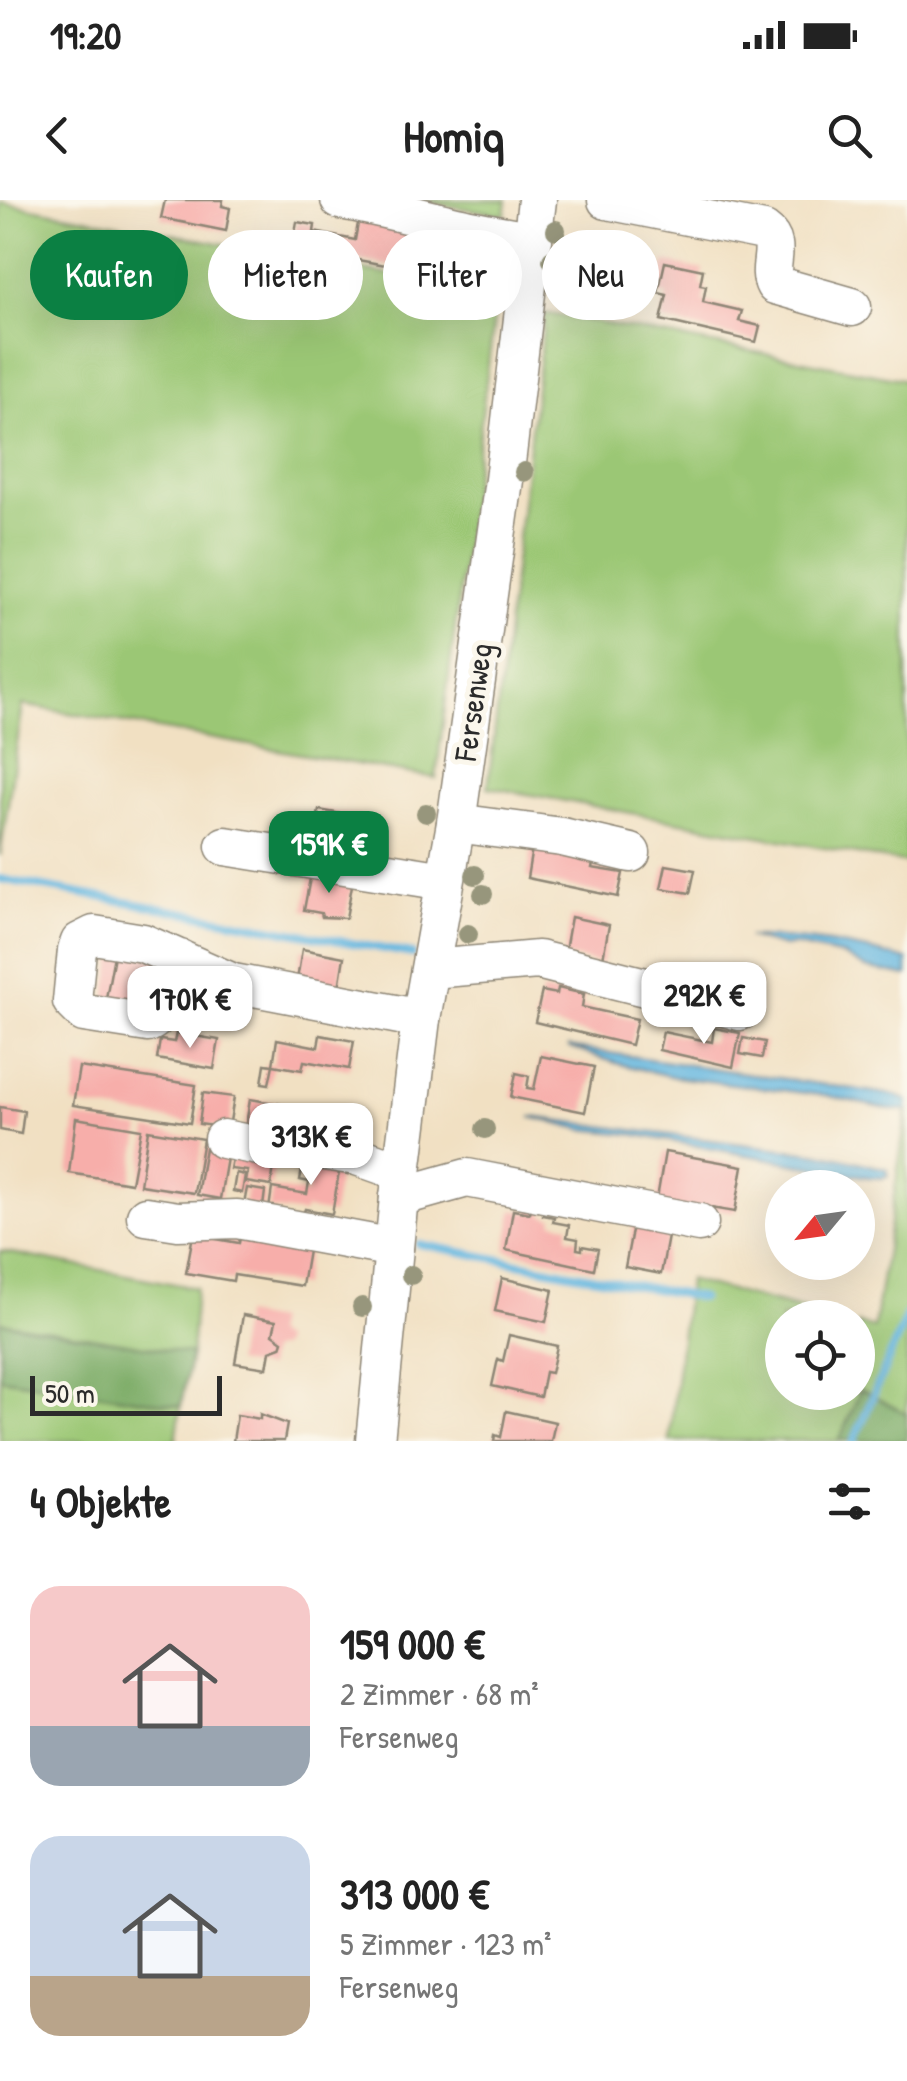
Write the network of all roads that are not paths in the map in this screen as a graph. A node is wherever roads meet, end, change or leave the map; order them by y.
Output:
1 (340, 200) edge
2 (538, 200) edge
3 (607, 200) edge
4 (533, 240) junction
5 (852, 307) dead end
6 (456, 823) junction
7 (225, 846) dead end
8 (631, 853) dead end
9 (445, 881) junction
10 (180, 959) dead end
11 (431, 969) junction
12 (740, 1012) dead end
13 (421, 1019) junction
14 (222, 1139) dead end
15 (400, 1184) junction
16 (146, 1216) dead end
17 (698, 1223) dead end
18 (394, 1248) junction
19 (375, 1441) edge

1 - 4 street
2 - 4 street, Fersenweg
3 - 5 street
4 - 6 street, Fersenweg
6 - 8 street
6 - 9 street, Fersenweg
7 - 9 street
9 - 11 street, Fersenweg
10 - 13 street
11 - 12 street
11 - 13 street, Fersenweg
13 - 15 street, Fersenweg
14 - 15 street
15 - 17 street
15 - 18 street, Fersenweg
16 - 18 street
18 - 19 street, Fersenweg

